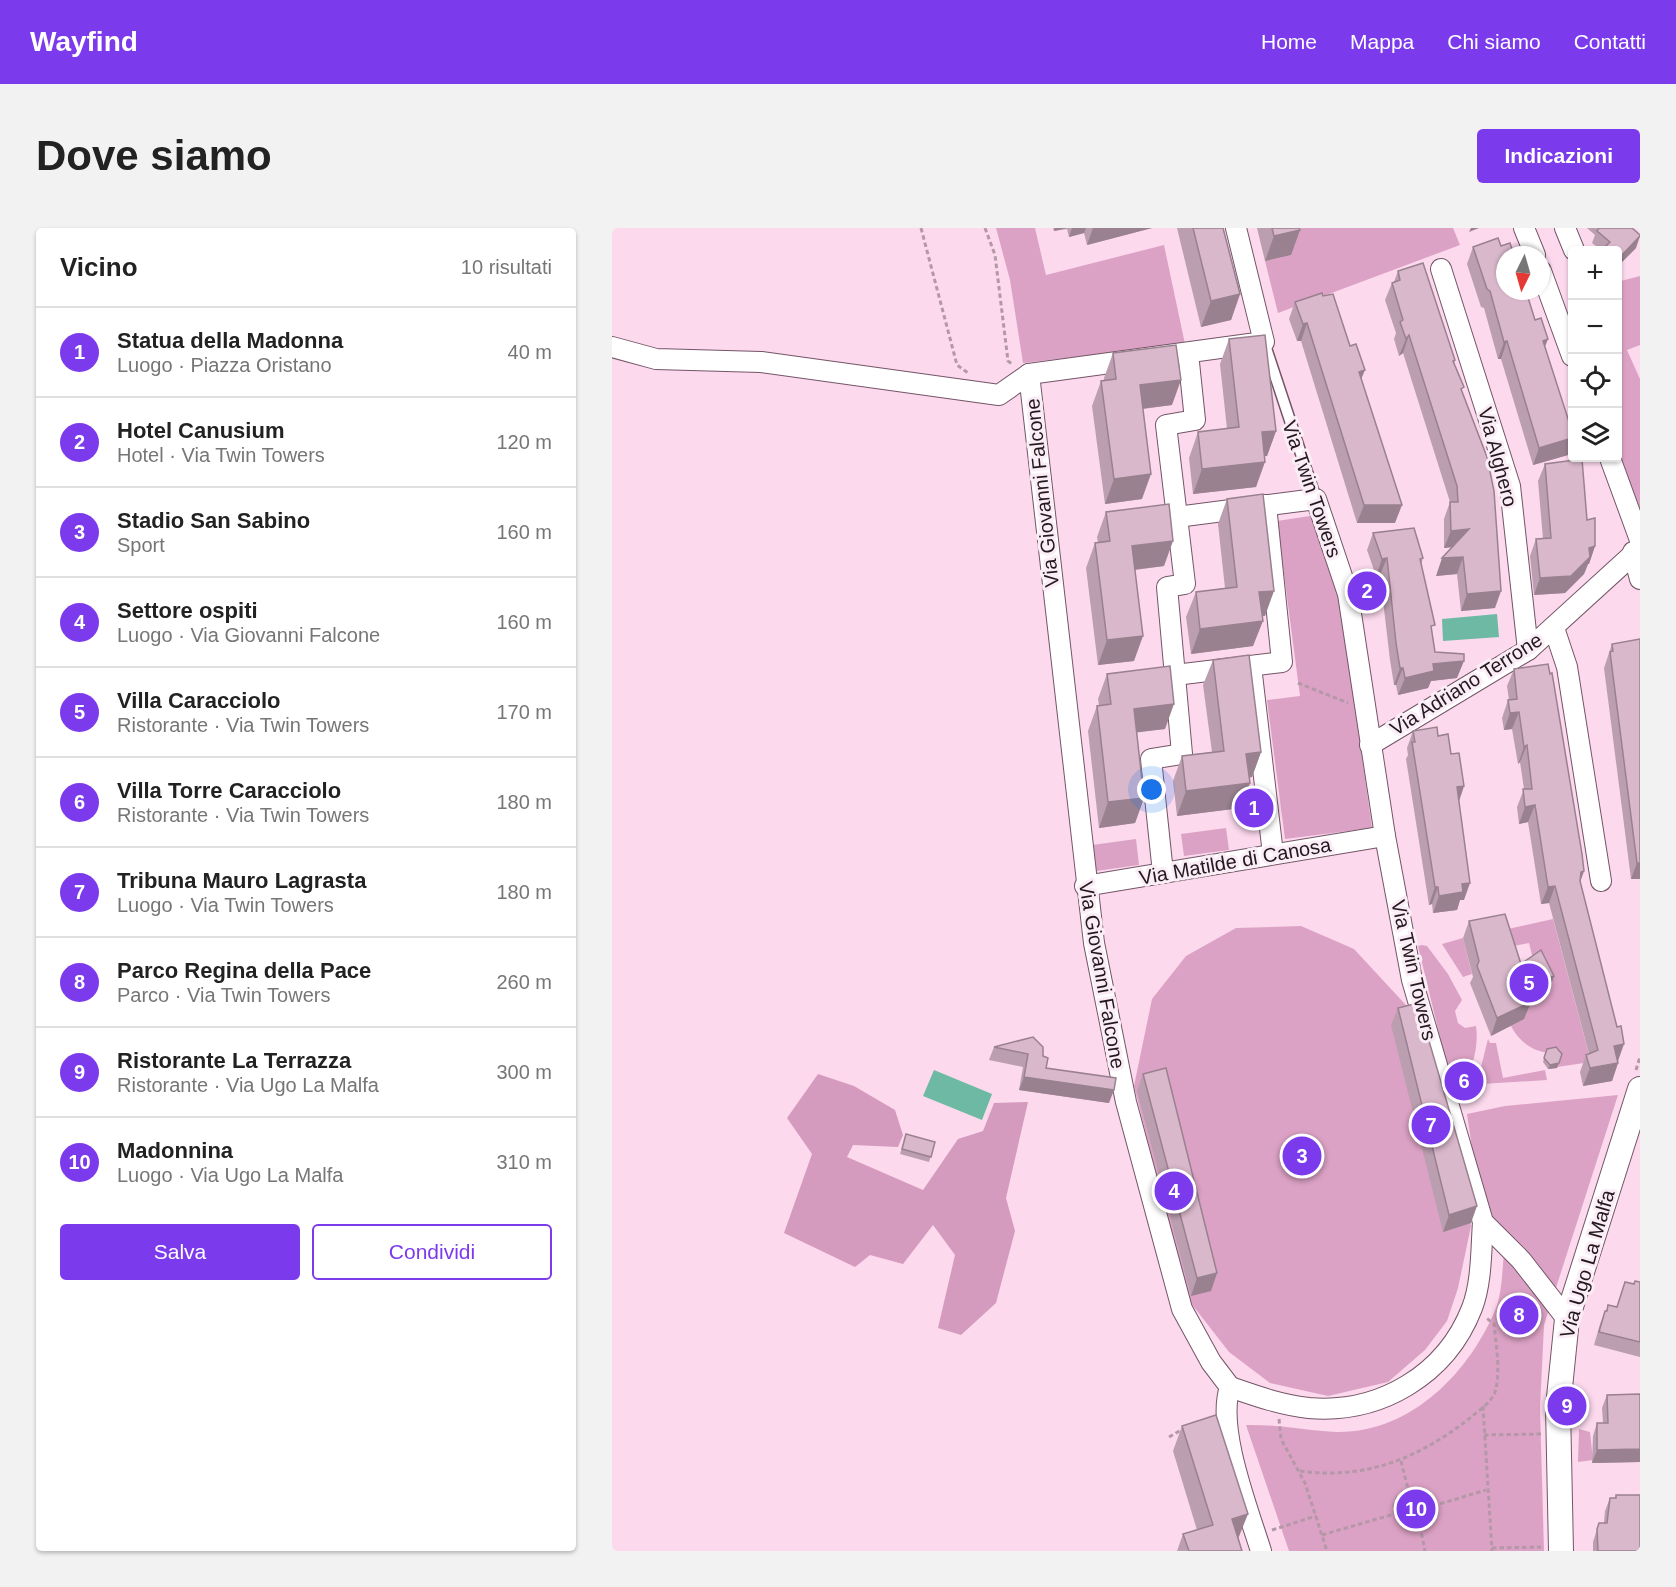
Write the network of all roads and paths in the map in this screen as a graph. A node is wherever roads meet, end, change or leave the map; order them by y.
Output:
1 (921, 228) edge
2 (985, 228) edge
3 (1236, 228) edge
4 (1526, 228) edge
5 (1564, 228) edge
6 (1532, 246) edge
7 (1572, 246) edge
8 (1441, 269) dead end
9 (1550, 296) edge
10 (1264, 342) junction
11 (612, 347) edge
12 (1188, 353) junction
13 (1571, 354) edge
14 (1029, 374) junction
15 (974, 377) dead end
16 (1611, 462) edge
17 (1316, 499) junction
18 (1266, 505) junction
19 (1177, 517) junction
20 (1638, 547) edge
21 (1640, 579) edge
22 (1554, 628) junction
23 (1528, 650) junction
24 (1251, 666) junction
25 (1175, 675) junction
26 (1298, 683) dead end
27 (1364, 708) junction
28 (1370, 745) junction
29 (1385, 836) junction
30 (1273, 854) junction
31 (1163, 873) junction
32 (1601, 881) dead end
33 (1085, 886) junction
34 (1640, 1089) edge
35 (1483, 1222) junction
36 (1472, 1307) junction
37 (1567, 1319) junction
38 (1230, 1388) junction
39 (1278, 1403) junction
40 (1483, 1406) junction
41 (1193, 1426) edge
42 (1558, 1434) junction
43 (1484, 1435) junction
44 (1169, 1437) dead end
45 (1401, 1461) junction
46 (1300, 1471) junction
47 (1408, 1489) junction
48 (1486, 1490) junction
49 (1432, 1506) junction
50 (1316, 1515) junction
51 (1395, 1515) junction
52 (1420, 1526) junction
53 (1322, 1535) junction
54 (1259, 1543) edge
55 (1561, 1549) edge
56 (1492, 1550) edge
57 (1327, 1551) edge
58 (1425, 1551) edge

1 - 15 path
2 - 14 path
3 - 10 street
4 - 6 street
5 - 7 street
8 - 23 street, Via Alghero
9 - 13 street
10 - 12 street
10 - 17 lane, Via Twin Towers
11 - 14 street
12 - 14 street
12 - 19 street
14 - 33 street, Via Giovanni Falcone
16 - 20 street
17 - 18 street
17 - 27 street, Via Twin Towers
18 - 19 street
18 - 24 street
19 - 25 street
20 - 21 street
20 - 22 street, Via Adriano Terrone
22 - 23 street, Via Adriano Terrone
22 - 32 street
23 - 28 street, Via Adriano Terrone
24 - 25 street
24 - 30 street
25 - 31 street
26 - 27 path
27 - 28 street, Via Twin Towers
28 - 29 street, Via Twin Towers
29 - 30 street, Via Matilde di Canosa
29 - 35 street, Via Twin Towers
30 - 31 street, Via Matilde di Canosa
31 - 33 street, Via Matilde di Canosa
33 - 38 street, Via Giovanni Falcone
34 - 37 street, Via Ugo La Malfa
35 - 36 street
35 - 37 street, Via Twin Towers
36 - 39 street
36 - 40 path
37 - 42 street, Via Ugo La Malfa
38 - 39 street
38 - 54 street
39 - 46 path
40 - 43 path
40 - 45 path
41 - 44 path
42 - 43 path
42 - 55 street, Via Ugo La Malfa
43 - 48 path
45 - 46 path
45 - 47 path
46 - 50 path
47 - 49 path
47 - 51 path
48 - 49 path
48 - 56 path
49 - 52 path
50 - 53 path
50 - 54 path
51 - 52 path
51 - 53 path
52 - 58 path
53 - 57 path
55 - 56 path

